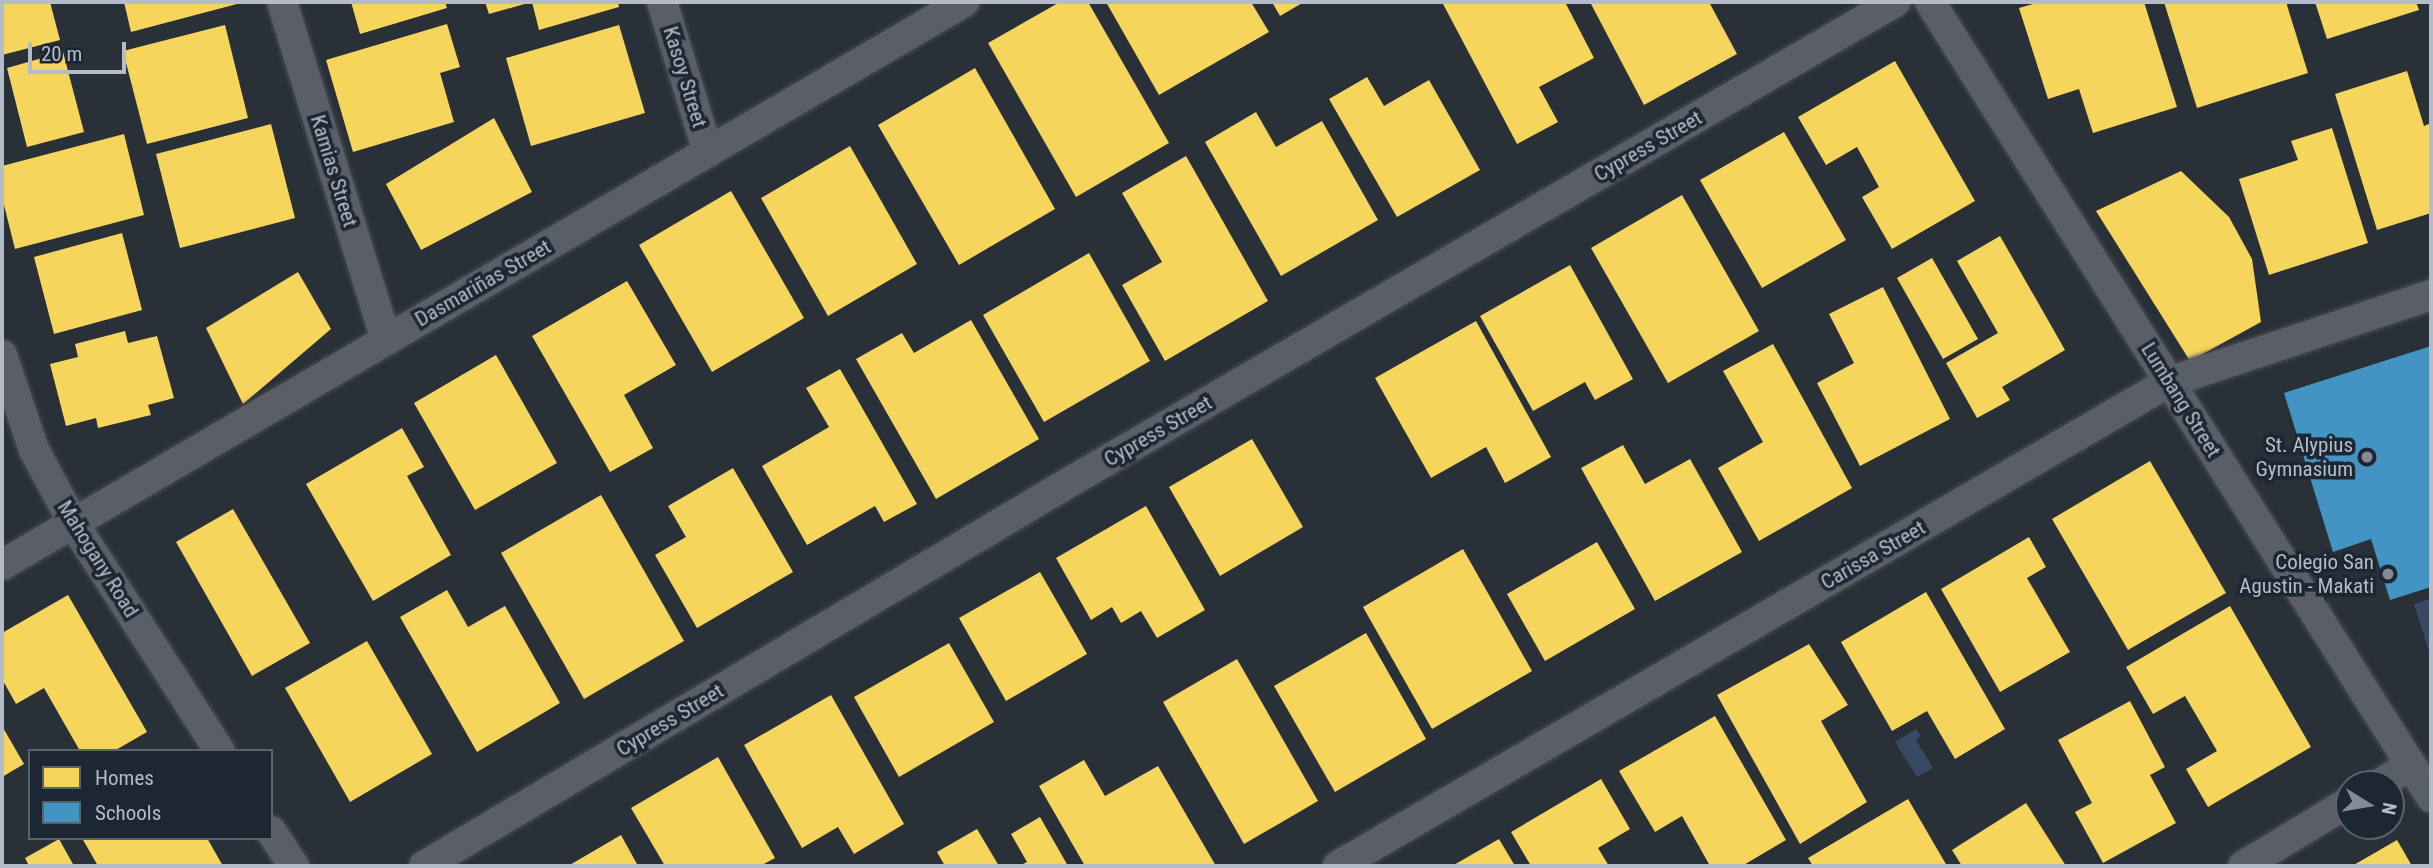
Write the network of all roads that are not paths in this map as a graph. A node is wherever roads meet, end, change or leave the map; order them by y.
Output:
1 (282, 2) edge
2 (662, 2) edge
3 (964, 2) edge
4 (1895, 2) edge
5 (1930, 2) edge
6 (708, 152) junction
7 (2431, 295) edge
8 (386, 340) junction
9 (2, 355) edge
10 (2169, 382) junction
11 (74, 524) junction
12 (2, 565) edge
13 (219, 749) edge
14 (2412, 765) junction
15 (2404, 770) edge
16 (2431, 797) edge
17 (2335, 811) edge
18 (273, 834) edge
19 (294, 866) edge
20 (424, 866) edge
21 (1338, 866) edge
22 (2242, 866) edge

1 - 8 street, Kamias Street
2 - 6 street, Kasoy Street
3 - 6 street, Dasmariñas Street
4 - 20 street, Cypress Street
5 - 10 street, Lumbang Street
6 - 8 street, Dasmariñas Street
7 - 10 street, Carissa Street
8 - 11 street, Dasmariñas Street
9 - 11 street, Mahogany Road
10 - 14 street, Lumbang Street
10 - 21 street, Carissa Street
11 - 12 street, Dasmariñas Street
11 - 13 street, Mahogany Road
14 - 15 street
14 - 16 street, Lumbang Street
17 - 22 street
18 - 19 street

